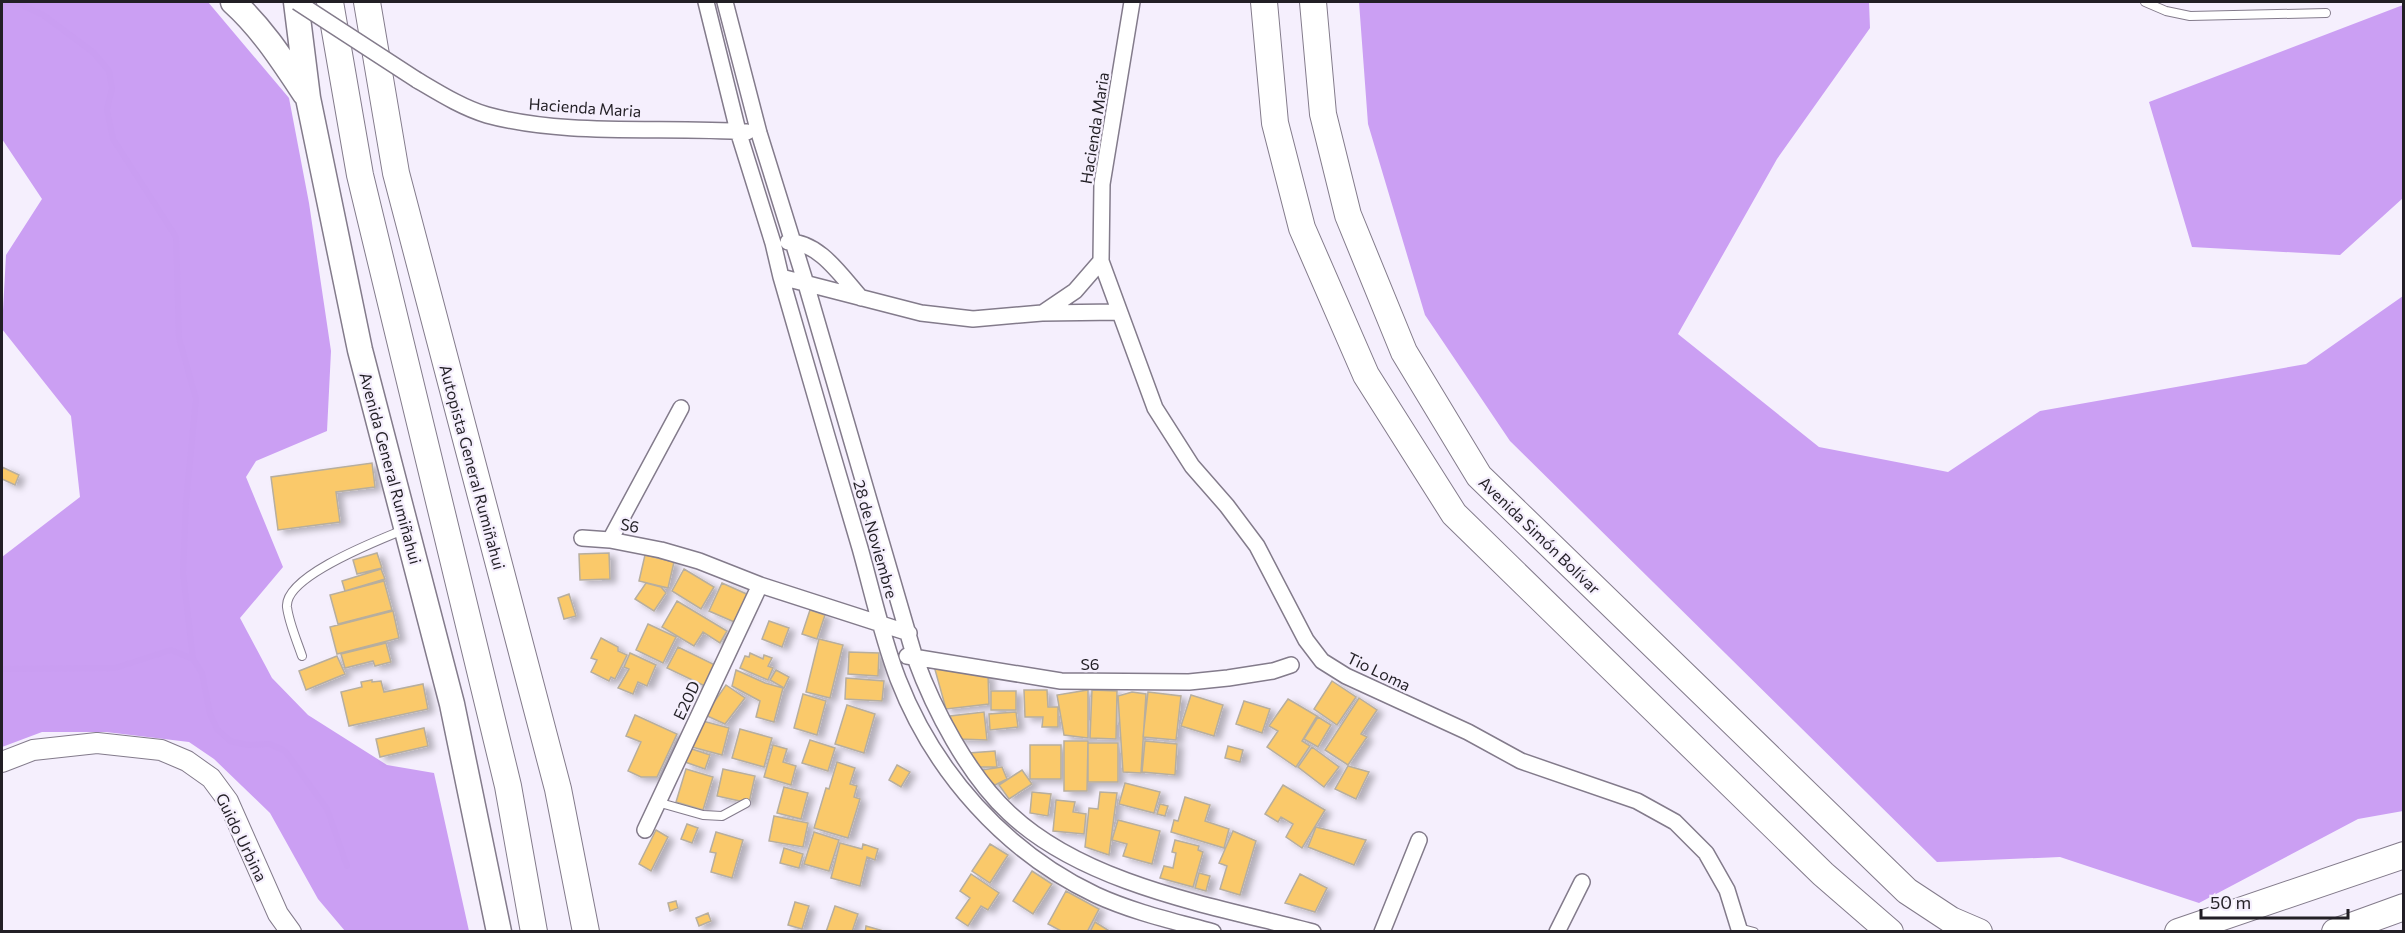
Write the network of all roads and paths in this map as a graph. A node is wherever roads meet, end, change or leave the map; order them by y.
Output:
1 (233, 2) edge
2 (296, 2) edge
3 (330, 2) edge
4 (367, 2) edge
5 (705, 2) edge
6 (725, 2) edge
7 (1132, 2) edge
8 (1264, 2) edge
9 (1313, 2) edge
10 (2145, 2) edge
11 (2326, 13) dead end
12 (308, 98) junction
13 (738, 131) junction
14 (759, 133) junction
15 (793, 242) junction
16 (773, 243) junction
17 (1101, 261) junction
18 (781, 277) junction
19 (806, 284) junction
20 (861, 298) junction
21 (1119, 312) junction
22 (1042, 313) junction
23 (681, 408) dead end
24 (408, 529) junction
25 (582, 538) dead end
26 (609, 540) junction
27 (760, 585) junction
28 (882, 626) junction
29 (909, 633) junction
30 (889, 653) junction
31 (302, 656) dead end
32 (915, 657) junction
33 (1291, 665) dead end
34 (2, 762) edge
35 (657, 802) junction
36 (746, 803) dead end
37 (645, 830) dead end
38 (1419, 840) dead end
39 (2403, 855) edge
40 (1582, 882) dead end
41 (2403, 908) edge
42 (1745, 930) edge
43 (498, 931) edge
44 (291, 932) edge
45 (534, 932) edge
46 (586, 932) edge
47 (1213, 932) edge
48 (1313, 932) edge
49 (1382, 932) edge
50 (1557, 932) edge
51 (1890, 932) edge
52 (1979, 932) edge
53 (2178, 932) edge
54 (2335, 932) edge

1 - 12 main road
2 - 12 main road, Avenida General Rumiñahui
2 - 13 street, Hacienda Maria, bridge
3 - 45 highway
4 - 46 highway, Autopista General Rumiñahui
5 - 13 street, 28 de Noviembre
6 - 14 street
7 - 17 street, Hacienda Maria
8 - 51 highway
9 - 52 highway, Avenida Simón Bolívar
10 - 11 lane
12 - 24 main road, Avenida General Rumiñahui
13 - 14 street, Hacienda Maria
13 - 16 street, 28 de Noviembre
14 - 15 street
15 - 16 street
15 - 19 street
15 - 20 street
16 - 18 street, 28 de Noviembre
17 - 21 street, Hacienda Maria
17 - 22 street
18 - 19 street
18 - 28 street, 28 de Noviembre
19 - 20 street
19 - 29 street
20 - 22 street
21 - 22 street
21 - 42 street, Tio Loma
23 - 26 street
24 - 31 lane
24 - 43 main road, Avenida General Rumiñahui
25 - 26 street, S6
26 - 27 street, S6
27 - 28 street, S6
27 - 35 street, E20D
28 - 29 street, S6
28 - 30 street, 28 de Noviembre
29 - 32 street
30 - 32 street, S6
30 - 47 street, 28 de Noviembre
32 - 33 street, S6
32 - 48 street
34 - 44 street, Guido Urbina
35 - 36 lane
35 - 37 street, E20D
38 - 49 street
39 - 53 highway
40 - 50 street
41 - 54 highway

